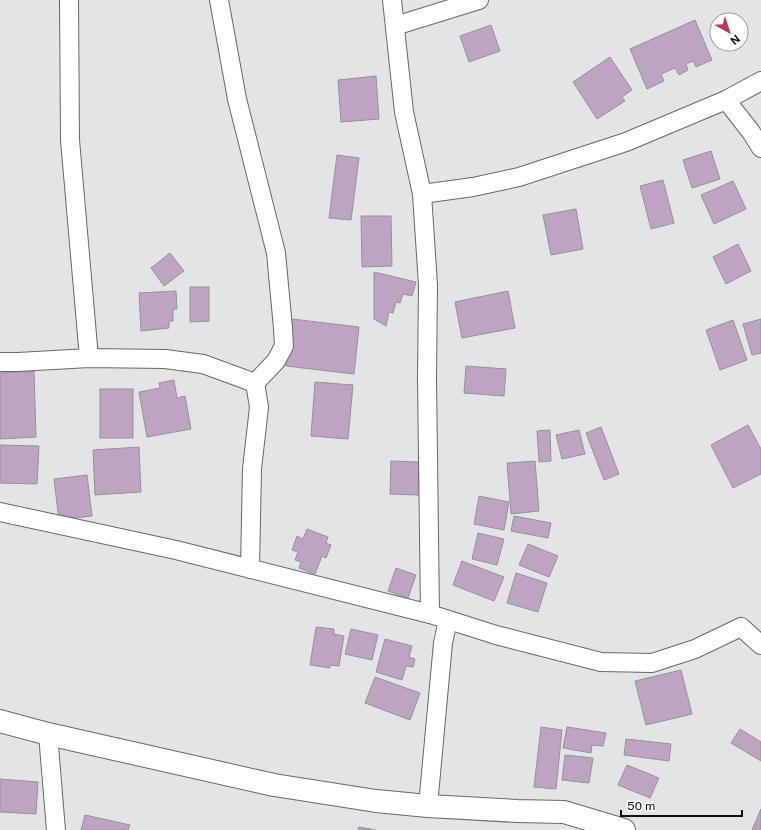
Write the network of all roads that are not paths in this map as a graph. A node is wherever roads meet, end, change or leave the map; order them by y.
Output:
1 (69, 0) edge
2 (219, 0) edge
3 (392, 0) edge
4 (479, 0) edge
5 (395, 26) junction
6 (761, 81) edge
7 (726, 100) junction
8 (761, 148) edge
9 (422, 194) junction
10 (89, 358) junction
11 (0, 362) edge
12 (255, 383) junction
13 (0, 512) edge
14 (250, 569) junction
15 (430, 614) junction
16 (448, 620) junction
17 (761, 645) edge
18 (0, 721) edge
19 (48, 734) junction
20 (428, 806) junction
21 (56, 830) edge
22 (624, 830) edge

1 - 10 street
2 - 12 street
3 - 5 street
4 - 5 street
5 - 9 street
6 - 7 street
7 - 8 street
7 - 9 street
9 - 15 street
10 - 11 street
10 - 12 street
12 - 14 street
13 - 14 street
14 - 15 street
15 - 16 street
16 - 17 street
16 - 20 street
18 - 19 street
19 - 20 street
19 - 21 street
20 - 22 street

